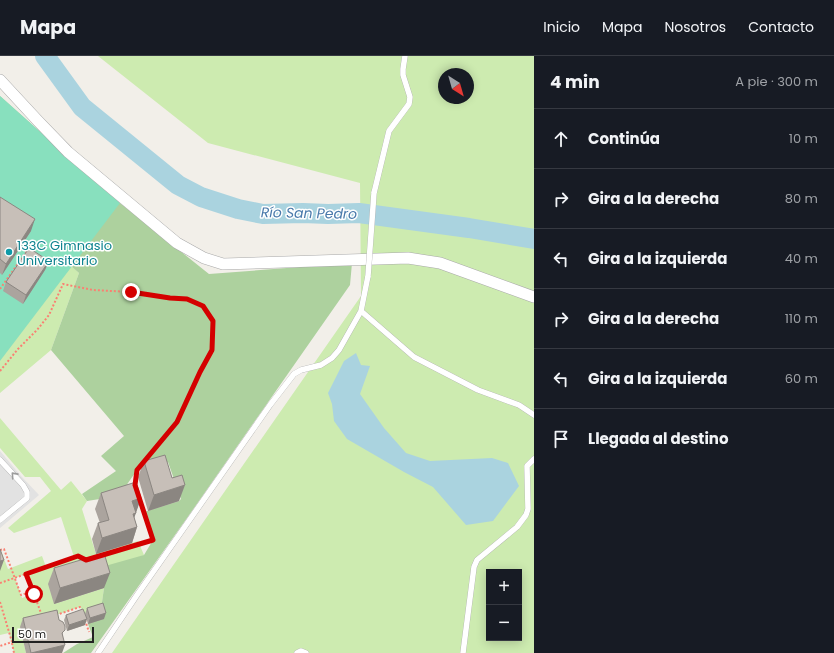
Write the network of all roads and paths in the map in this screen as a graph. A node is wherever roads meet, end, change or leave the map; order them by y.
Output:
1 (405, 56) edge
2 (0, 80) edge
3 (32, 244) dead end
4 (0, 289) edge
5 (534, 297) edge
6 (361, 311) junction
7 (0, 371) edge
8 (534, 415) edge
9 (534, 459) edge
10 (0, 460) edge
11 (137, 492) edge
12 (139, 498) edge
13 (0, 520) edge
14 (0, 550) edge
15 (101, 556) edge
16 (86, 560) edge
17 (26, 574) junction
18 (15, 578) junction
19 (0, 583) edge
20 (33, 591) junction
21 (0, 602) edge
22 (82, 613) edge
23 (50, 617) edge
24 (85, 619) edge
25 (43, 620) edge
26 (89, 632) dead end
27 (12, 642) junction
28 (0, 646) edge
29 (14, 653) edge
30 (98, 653) edge
31 (297, 653) edge
32 (306, 653) edge
33 (463, 653) edge

1 - 6 lane, bridge
2 - 5 street
3 - 4 path
6 - 8 lane
6 - 30 lane
7 - 11 path
9 - 33 lane
13 -> 10 lane
12 - 15 path
14 - 18 path
16 - 17 path
17 - 18 path
17 - 20 path
18 - 19 path
18 - 20 path
20 - 25 path
21 - 27 path
22 - 23 path
24 - 26 path
27 - 28 path
27 - 29 path
31 - 32 lane

